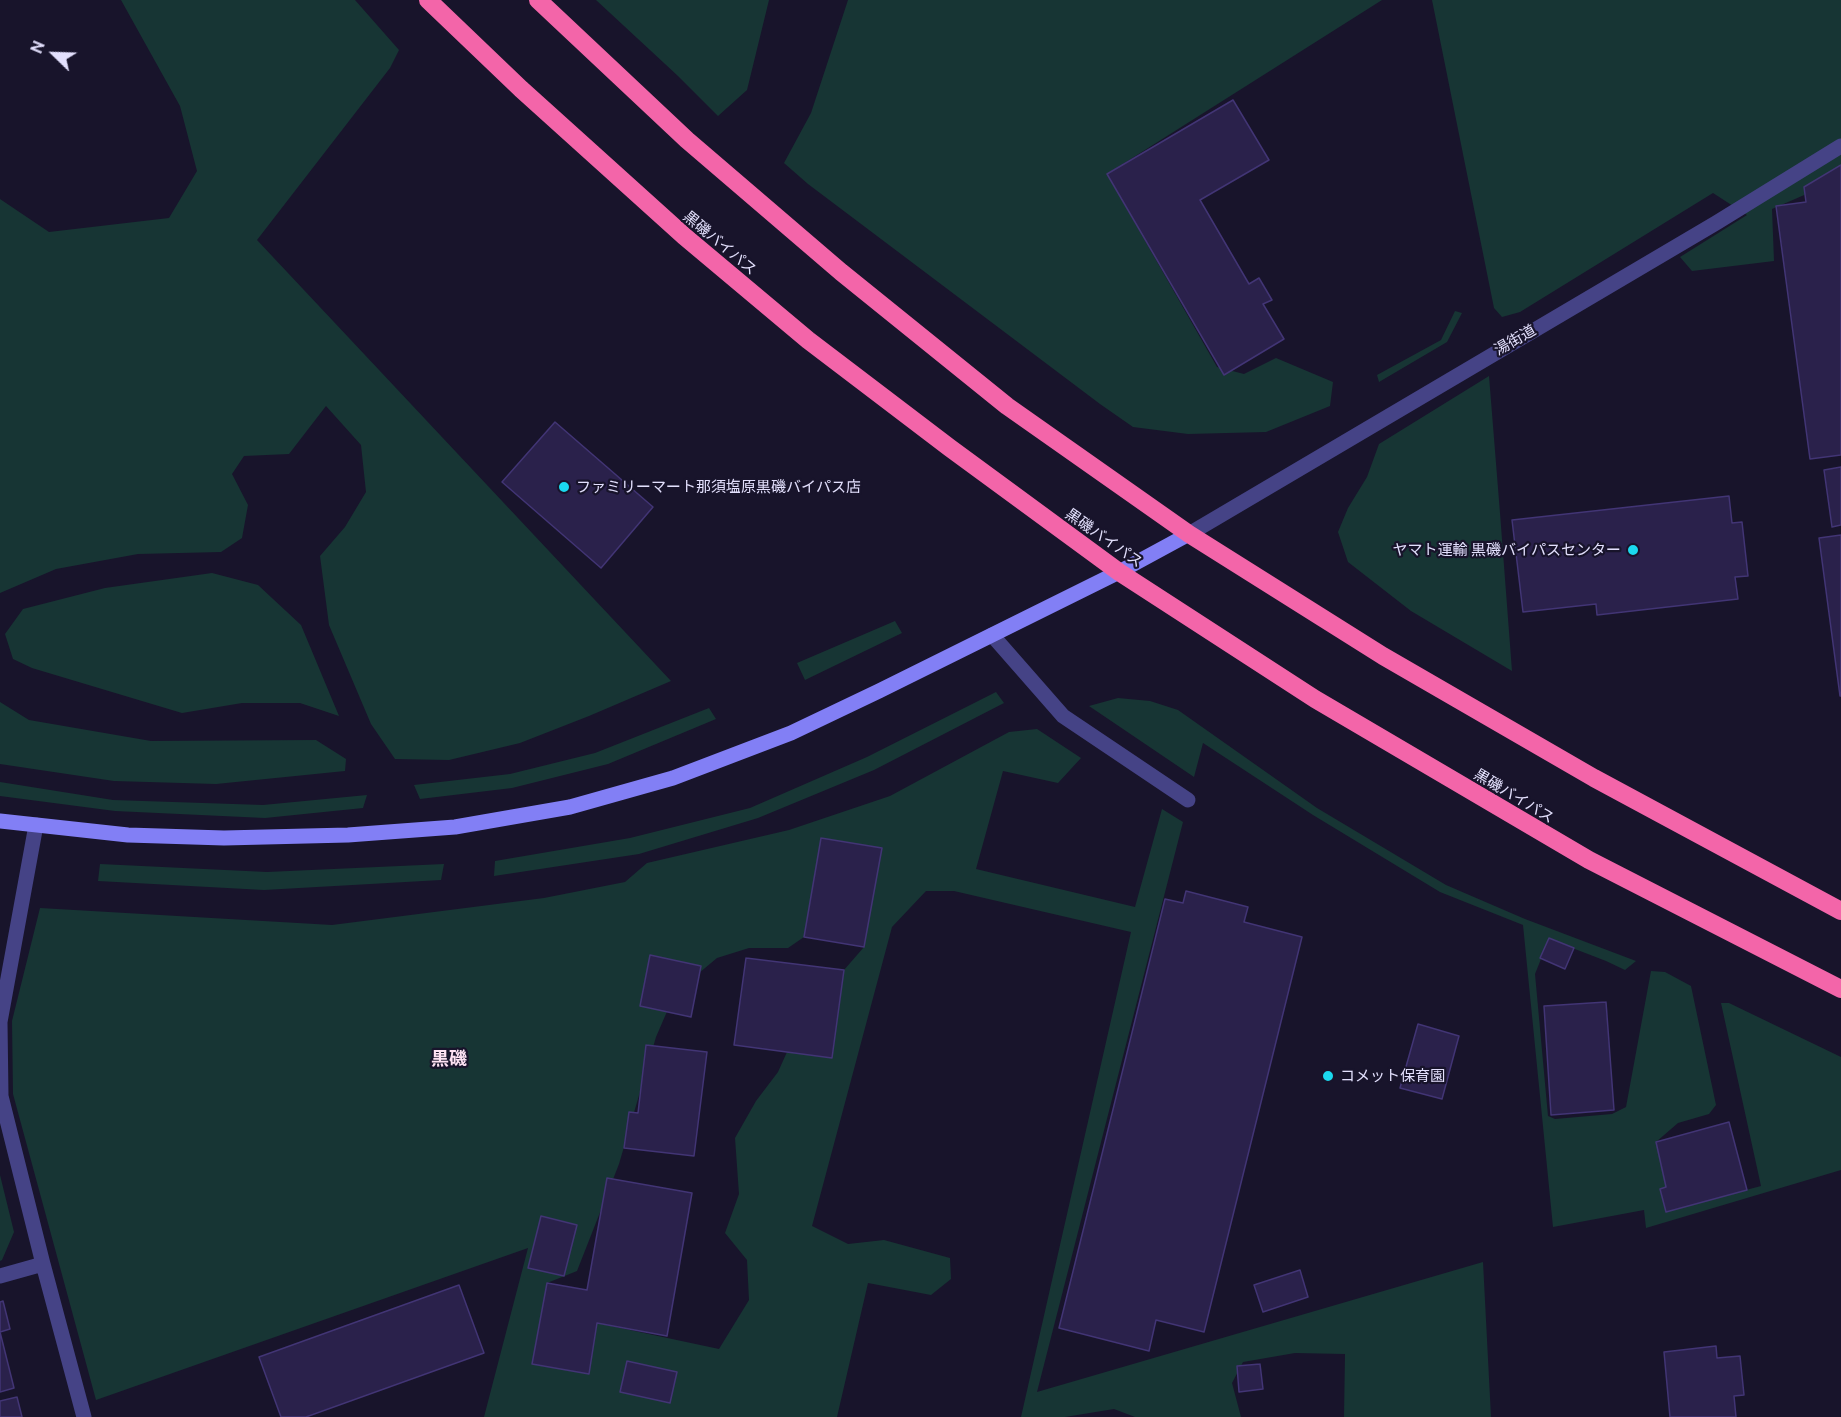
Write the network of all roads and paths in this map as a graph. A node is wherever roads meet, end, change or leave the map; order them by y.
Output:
1 (428, 0) edge
2 (538, 0) edge
3 (1841, 146) edge
4 (1190, 534) junction
5 (1119, 572) junction
6 (992, 635) junction
7 (1188, 800) dead end
8 (0, 821) edge
9 (36, 825) junction
10 (1841, 911) edge
11 (1841, 989) edge
12 (43, 1264) junction
13 (0, 1276) edge
14 (84, 1417) edge

1 - 5 highway, 黒磯バイパス
2 - 4 highway
3 - 4 street, 湯街道
4 - 5 street
4 - 10 highway
5 - 6 street
5 - 11 highway, 黒磯バイパス
6 - 7 street
6 - 9 street
8 - 9 street
9 - 12 street
12 - 13 street
12 - 14 street

